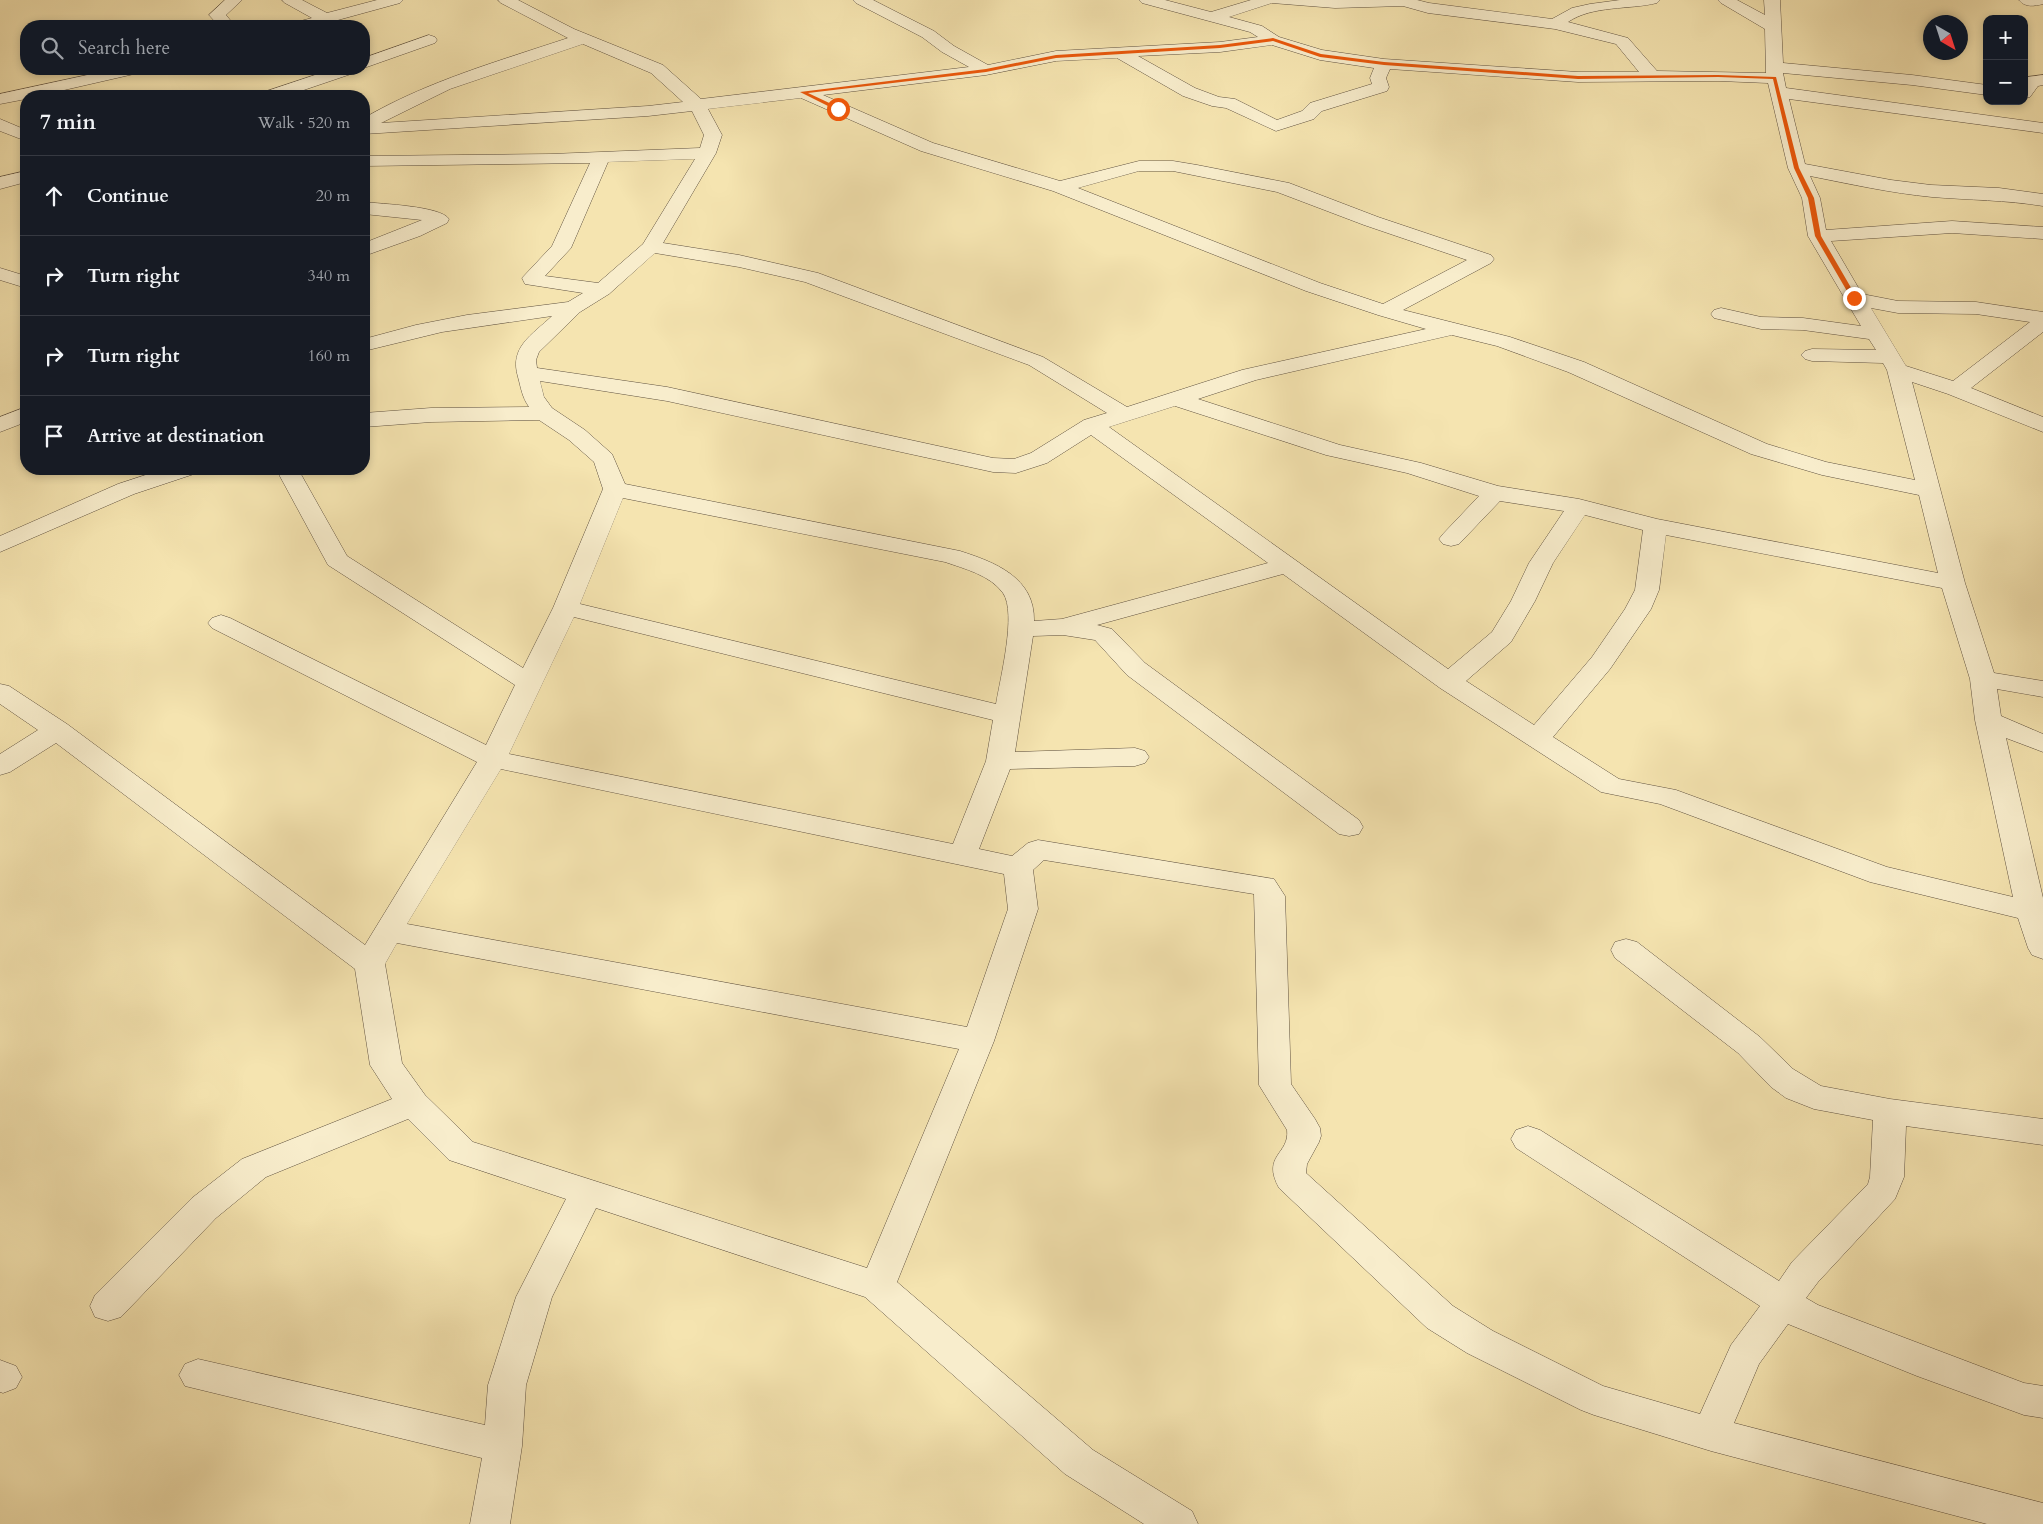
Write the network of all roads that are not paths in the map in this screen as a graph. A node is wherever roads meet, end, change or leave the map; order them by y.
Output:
1 (234, 0) edge
2 (290, 0) edge
3 (395, 0) edge
4 (506, 0) edge
5 (861, 0) edge
6 (1147, 0) edge
7 (1267, 0) edge
8 (1277, 0) edge
9 (1652, 0) edge
10 (1726, 0) edge
11 (1772, 0) edge
12 (2027, 0) edge
13 (2042, 0) edge
14 (1403, 1) edge
15 (1212, 17) junction
16 (326, 19) junction
17 (222, 20) edge
18 (322, 20) edge
19 (1555, 24) junction
20 (1772, 26) junction
21 (584, 38) junction
22 (429, 40) dead end
23 (1273, 40) junction
24 (1119, 52) junction
25 (370, 61) edge
26 (1384, 64) junction
27 (986, 70) junction
28 (110, 75) edge
29 (331, 75) edge
30 (1653, 77) junction
31 (1775, 79) junction
32 (2043, 80) edge
33 (2028, 88) edge
34 (1983, 89) edge
35 (43, 90) edge
36 (287, 90) edge
37 (802, 92) junction
38 (20, 95) edge
39 (0, 99) edge
40 (697, 104) junction
41 (2017, 105) edge
42 (370, 121) edge
43 (2006, 123) junction
44 (0, 124) edge
45 (2043, 128) edge
46 (370, 129) edge
47 (20, 133) edge
48 (707, 153) junction
49 (601, 157) junction
50 (370, 161) edge
51 (1797, 168) junction
52 (20, 178) edge
53 (0, 183) edge
54 (1060, 188) junction
55 (2043, 200) edge
56 (370, 209) edge
57 (2043, 233) edge
58 (1818, 236) junction
59 (651, 247) junction
60 (370, 248) edge
61 (2, 275) edge
62 (20, 280) edge
63 (602, 290) junction
64 (1854, 298) junction
65 (573, 308) junction
66 (1386, 311) junction
67 (1721, 314) dead end
68 (2043, 318) edge
69 (2043, 322) edge
70 (1452, 329) junction
71 (1878, 334) junction
72 (370, 343) edge
73 (1812, 355) dead end
74 (1893, 364) junction
75 (527, 373) junction
76 (1956, 389) junction
77 (1177, 399) junction
78 (2043, 405) edge
79 (544, 413) junction
80 (1124, 414) junction
81 (20, 417) edge
82 (370, 420) edge
83 (2034, 422) edge
84 (1092, 424) junction
85 (0, 425) edge
86 (168, 475) edge
87 (290, 475) edge
88 (615, 489) junction
89 (1929, 490) junction
90 (1495, 493) junction
91 (1579, 506) junction
92 (1655, 526) junction
93 (1451, 539) dead end
94 (0, 545) edge
95 (1286, 566) junction
96 (1953, 583) junction
97 (566, 608) junction
98 (221, 623) dead end
99 (1063, 627) junction
100 (1021, 629) junction
101 (1983, 679) junction
102 (1449, 682) junction
103 (528, 683) junction
104 (2043, 689) edge
105 (0, 692) edge
106 (1008, 714) junction
107 (1988, 720) junction
108 (57, 730) junction
109 (1537, 739) junction
110 (2043, 744) edge
111 (1135, 757) dead end
112 (493, 759) junction
113 (1000, 761) junction
114 (0, 766) edge
115 (1349, 827) dead end
116 (963, 854) junction
117 (2032, 859) edge
118 (1018, 867) junction
119 (2031, 911) junction
120 (388, 931) junction
121 (2043, 948) edge
122 (1626, 950) dead end
123 (370, 964) junction
124 (978, 1041) junction
125 (413, 1104) junction
126 (1890, 1111) junction
127 (2043, 1132) edge
128 (1528, 1139) dead end
129 (587, 1192) junction
130 (877, 1286) junction
131 (1782, 1303) junction
132 (108, 1306) dead end
133 (198, 1375) dead end
134 (2043, 1402) edge
135 (1711, 1434) junction
136 (503, 1446) junction
137 (2043, 1521) edge
138 (490, 1524) edge
139 (1178, 1524) edge

1 - 17 street
2 - 16 street
3 - 16 street
4 - 21 street
5 - 27 street
6 - 15 street
7 - 15 street
8 - 14 street
9 - 19 street
10 - 20 street
11 - 20 street
12 - 13 street
14 - 19 street
15 - 23 street
16 - 18 street
19 - 30 street
20 - 31 street
21 - 40 street
21 - 42 street
22 - 25 street
23 - 24 street
23 - 26 street
24 - 26 street
24 - 27 street
26 - 30 street
27 - 37 street
28 - 35 street
29 - 36 street
30 - 31 street
31 - 34 street
31 - 43 street
31 - 51 street
32 - 33 street
37 - 40 street
37 - 54 street
38 - 39 street
40 - 46 street
40 - 48 street
41 - 43 street
43 - 45 street
44 - 47 street
48 - 49 street
48 - 59 street
49 - 50 street
49 - 63 street
51 - 55 street
51 - 58 street
52 - 53 street
54 - 66 street
54 - 66 street
56 - 60 street
57 - 58 street
58 - 64 street
59 - 63 street
59 - 80 street
61 - 62 street
63 - 65 street
64 - 68 street
64 - 71 street
65 - 72 street
65 - 75 street
66 - 70 street
67 - 71 street
69 - 76 street
70 - 77 street
70 - 89 street
71 - 74 street
73 - 74 street
74 - 76 street
74 - 89 street
75 - 79 street
75 - 84 street
76 - 83 street
77 - 80 street
77 - 90 street
78 - 83 street
79 - 82 street
79 - 88 street
80 - 84 street
81 - 85 street
84 - 95 street
86 - 94 street
87 - 103 street
88 - 97 street
88 - 100 street
89 - 96 street
90 - 91 street
90 - 93 street
91 - 92 street
91 - 102 street
92 - 96 street
92 - 109 street
95 - 99 street
95 - 102 street
96 - 101 street
97 - 103 street
97 - 106 street
98 - 112 street
99 - 100 street
99 - 115 street
100 - 106 street
101 - 104 street
101 - 107 street
102 - 109 street
103 - 112 street
105 - 108 street
106 - 113 street
107 - 110 street
107 - 117 street
108 - 114 street
108 - 123 street
109 - 119 street
111 - 113 street
112 - 116 street
112 - 120 street
113 - 116 street
116 - 118 street
117 - 119 street
118 - 124 street
118 - 135 street
119 - 121 street
120 - 123 street
120 - 124 street
122 - 126 street
123 - 125 street
124 - 130 street
125 - 129 street
125 - 132 street
126 - 127 street
126 - 131 street
128 - 131 street
129 - 130 street
129 - 136 street
130 - 139 street
131 - 134 street
131 - 135 street
133 - 136 street
135 - 137 street
136 - 138 street

